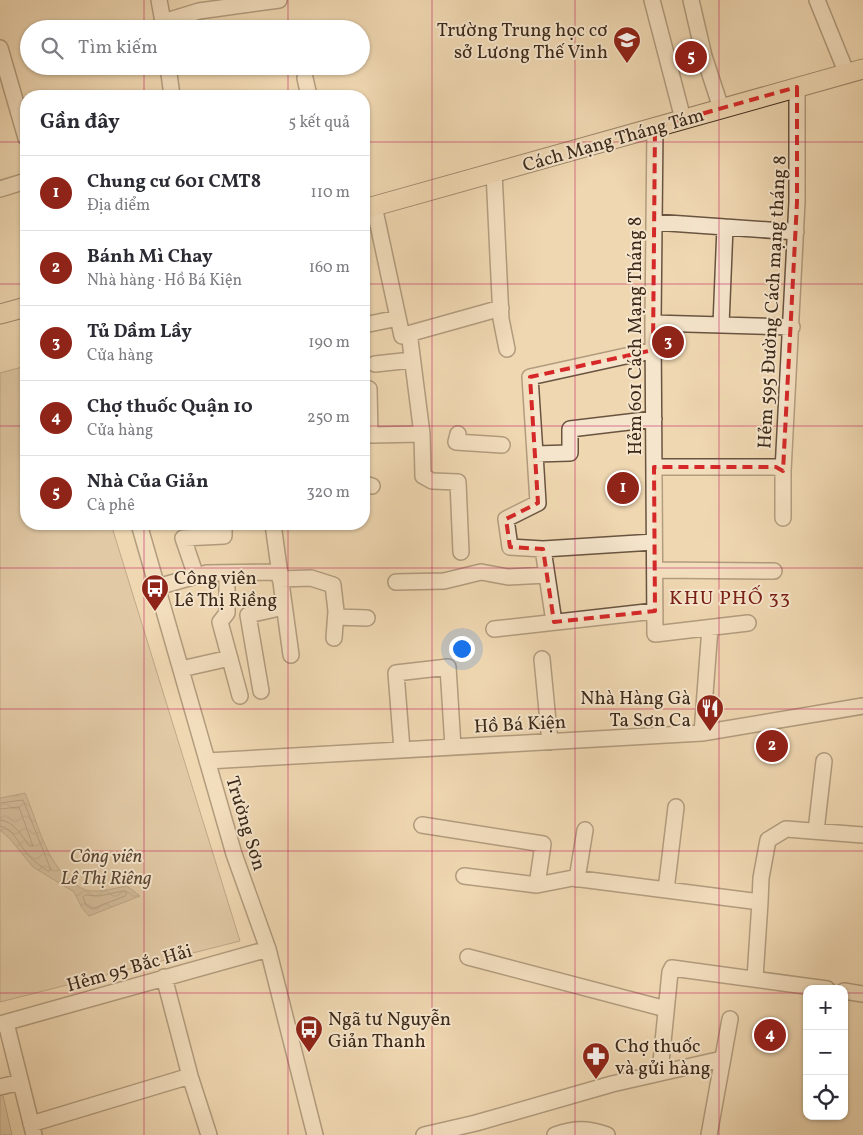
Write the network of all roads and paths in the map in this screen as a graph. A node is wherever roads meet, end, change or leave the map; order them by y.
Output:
1 (159, 0) edge
2 (279, 0) edge
3 (652, 0) edge
4 (691, 0) edge
5 (817, 0) edge
6 (163, 20) edge
7 (176, 20) edge
8 (0, 48) edge
9 (855, 71) edge
10 (169, 75) edge
11 (305, 78) dead end
12 (797, 87) junction
13 (171, 90) edge
14 (308, 90) edge
15 (721, 108) junction
16 (20, 117) edge
17 (683, 119) junction
18 (655, 127) junction
19 (494, 172) junction
20 (20, 183) edge
21 (0, 189) edge
22 (370, 208) edge
23 (370, 212) edge
24 (654, 222) junction
25 (725, 227) junction
26 (796, 232) junction
27 (20, 298) edge
28 (20, 308) edge
29 (501, 308) junction
30 (1, 310) edge
31 (20, 315) edge
32 (398, 318) junction
33 (653, 323) junction
34 (370, 324) edge
35 (721, 325) junction
36 (792, 327) junction
37 (408, 334) junction
38 (507, 349) dead end
39 (653, 350) junction
40 (412, 360) junction
41 (375, 364) dead end
42 (654, 419) junction
43 (422, 434) junction
44 (458, 434) dead end
45 (370, 435) edge
46 (502, 445) dead end
47 (535, 454) junction
48 (654, 467) junction
49 (782, 471) junction
50 (783, 518) dead end
51 (141, 530) edge
52 (224, 530) edge
53 (274, 530) edge
54 (654, 542) junction
55 (543, 549) junction
56 (461, 552) dead end
57 (655, 570) junction
58 (774, 571) dead end
59 (227, 573) junction
60 (547, 575) junction
61 (196, 576) junction
62 (280, 576) junction
63 (396, 582) dead end
64 (157, 586) junction
65 (284, 607) junction
66 (655, 611) junction
67 (336, 617) junction
68 (367, 618) dead end
69 (554, 622) junction
70 (748, 623) dead end
71 (710, 628) junction
72 (494, 629) dead end
73 (334, 638) dead end
74 (291, 655) dead end
75 (230, 658) junction
76 (542, 659) dead end
77 (181, 669) junction
78 (261, 690) dead end
79 (240, 696) dead end
80 (863, 706) edge
81 (702, 733) junction
82 (550, 742) junction
83 (453, 747) junction
84 (402, 750) junction
85 (208, 760) junction
86 (824, 761) dead end
87 (676, 808) dead end
88 (422, 825) dead end
89 (585, 830) dead end
90 (816, 832) junction
91 (863, 835) edge
92 (464, 876) dead end
93 (577, 878) junction
94 (537, 886) junction
95 (666, 890) junction
96 (760, 902) junction
97 (268, 949) junction
98 (468, 957) dead end
99 (164, 977) junction
100 (755, 978) junction
101 (803, 985) edge
102 (848, 992) edge
103 (863, 994) edge
104 (666, 1009) junction
105 (730, 1019) dead end
106 (3, 1024) edge
107 (722, 1059) junction
108 (660, 1072) junction
109 (190, 1076) junction
110 (21, 1082) junction
111 (0, 1087) edge
112 (473, 1129) edge
113 (33, 1130) edge
114 (209, 1135) edge
115 (315, 1135) edge
116 (424, 1135) edge
117 (555, 1135) edge
118 (607, 1135) edge
119 (710, 1135) edge

1 - 6 street
2 - 7 street
3 - 17 street
4 - 15 street
5 - 9 street
8 - 16 street
9 - 12 main road, Cách Mạng Tháng Tám
10 - 13 street
11 - 14 street
12 - 15 main road, Cách Mạng Tháng Tám
12 - 26 street, Hẻm 595 Đường Cách mạng tháng 8
15 - 17 main road, Cách Mạng Tháng Tám
17 - 18 main road, Cách Mạng Tháng Tám
18 - 19 main road, Cách Mạng Tháng Tám
18 - 24 street, Hẻm 601 Cách Mạng Tháng 8
19 - 22 main road, Cách Mạng Tháng Tám
19 - 29 street
20 - 21 street
23 - 32 street
24 - 25 street
24 - 33 street, Hẻm 601 Cách Mạng Tháng 8
25 - 26 street
25 - 35 street
26 - 36 street, Hẻm 595 Đường Cách mạng tháng 8
27 - 30 main road
28 - 30 main road
29 - 37 street
29 - 38 street
30 - 31 main road
32 - 34 street
32 - 37 street
33 - 35 street, Hẻm 595 Đường Cách mạng tháng 8
33 - 39 street, Hẻm 601 Cách Mạng Tháng 8
35 - 36 street, Hẻm 595 Đường Cách mạng tháng 8
36 - 49 street, Hẻm 595 Đường Cách mạng tháng 8
37 - 40 street
39 - 42 street, Hẻm 601 Cách Mạng Tháng 8
39 - 47 street
40 - 41 street
40 - 43 street
42 - 47 street
42 - 48 street, Hẻm 601 Cách Mạng Tháng 8
43 - 45 street
43 - 56 street
44 - 46 street
47 - 55 street
48 - 49 street
48 - 54 street, Hẻm 601 Cách Mạng Tháng 8
49 - 50 street, Hẻm 595 Đường Cách mạng tháng 8
51 - 64 street, Trường Sơn
52 - 61 street
53 - 62 street
54 - 55 street
54 - 57 street, Hẻm 601 Cách Mạng Tháng 8
55 - 60 street
57 - 58 street
57 - 66 street, Hẻm 601 Cách Mạng Tháng 8
59 - 61 street
59 - 62 street
59 - 75 street
60 - 63 street
60 - 69 street
61 - 64 street
62 - 65 street
62 - 67 street
64 - 77 street, Trường Sơn
65 - 74 street
65 - 78 street
66 - 69 street
66 - 71 street, Hẻm 601 Cách Mạng Tháng 8
67 - 68 street
67 - 73 street
69 - 72 street
70 - 71 street
71 - 81 street
75 - 77 street
75 - 79 street
76 - 82 street
77 - 85 street, Trường Sơn
80 - 81 street, Hồ Bá Kiện
81 - 82 street, Hồ Bá Kiện
82 - 83 street, Hồ Bá Kiện
83 - 84 street, Hồ Bá Kiện
83 - 84 street
84 - 85 street, Hồ Bá Kiện
85 - 97 street, Trường Sơn
86 - 90 street
87 - 95 street
88 - 94 street
89 - 93 street
90 - 91 street
90 - 96 street
92 - 94 street
93 - 94 street
93 - 95 street
95 - 96 street
96 - 100 street
97 - 99 street, Hẻm 95 Bắc Hải
97 - 115 street, Trường Sơn
98 - 104 street
99 - 106 street, Hẻm 95 Bắc Hải
99 - 109 street
100 - 101 street
100 - 104 street
102 - 103 street
104 - 108 street
105 - 107 street
106 - 110 street
107 - 108 street
107 - 119 street
108 - 112 street
109 - 113 street
109 - 114 street
110 - 111 street
110 - 113 street
112 - 116 street
117 - 118 street

